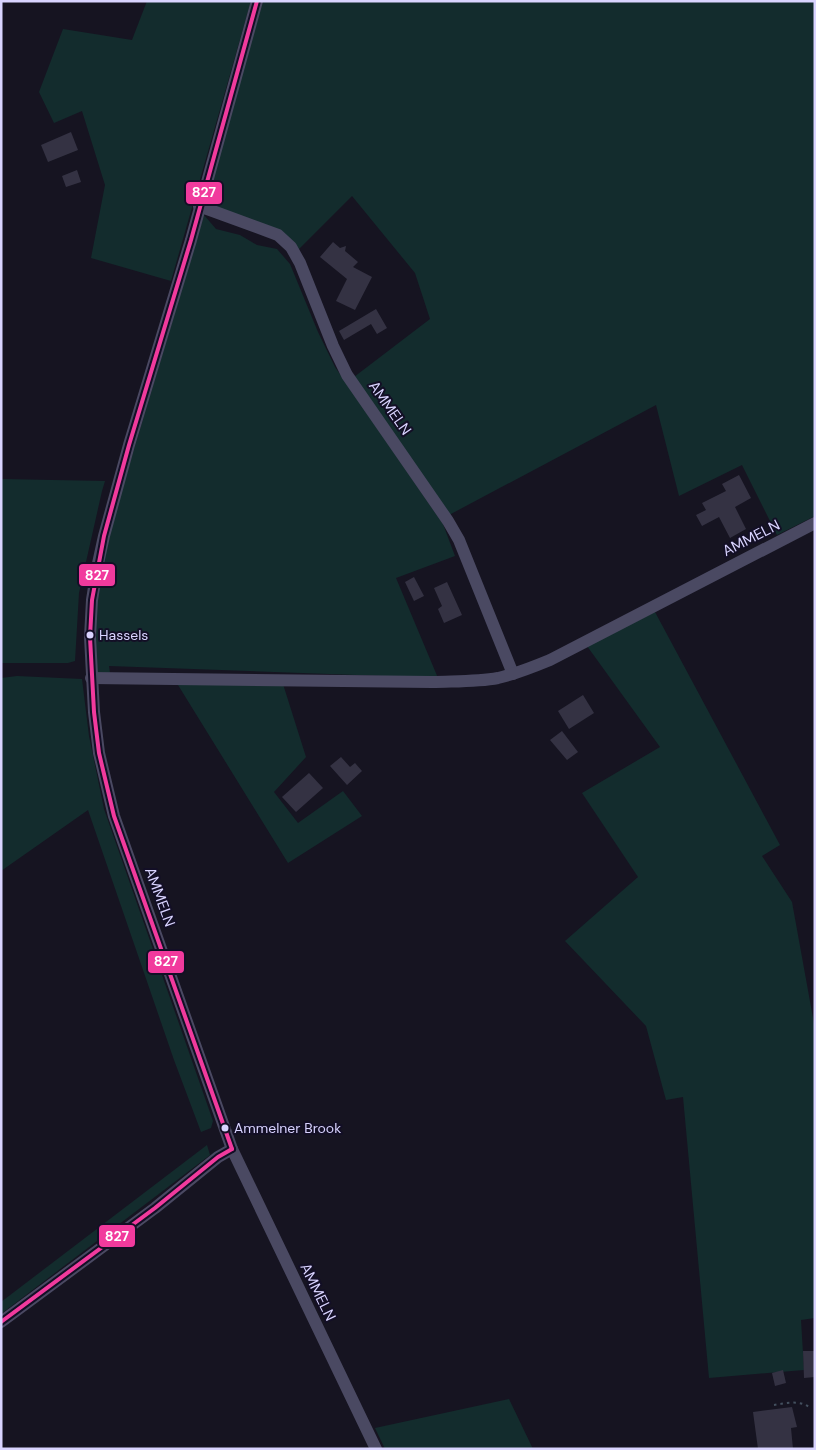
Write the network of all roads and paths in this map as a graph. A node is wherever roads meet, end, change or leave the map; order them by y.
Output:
1 (257, 1) edge
2 (199, 206) junction
3 (815, 523) edge
4 (513, 674) junction
5 (92, 678) junction
6 (232, 1149) junction
7 (1, 1322) edge
8 (774, 1405) dead end
9 (809, 1407) dead end
10 (376, 1449) edge

1 - 2 street, AMMELN
2 - 4 street, AMMELN
2 - 5 street, AMMELN
3 - 4 street, AMMELN
4 - 5 street, AMMELN
5 - 6 street, AMMELN
6 - 7 street
6 - 10 street, AMMELN
8 - 9 path

